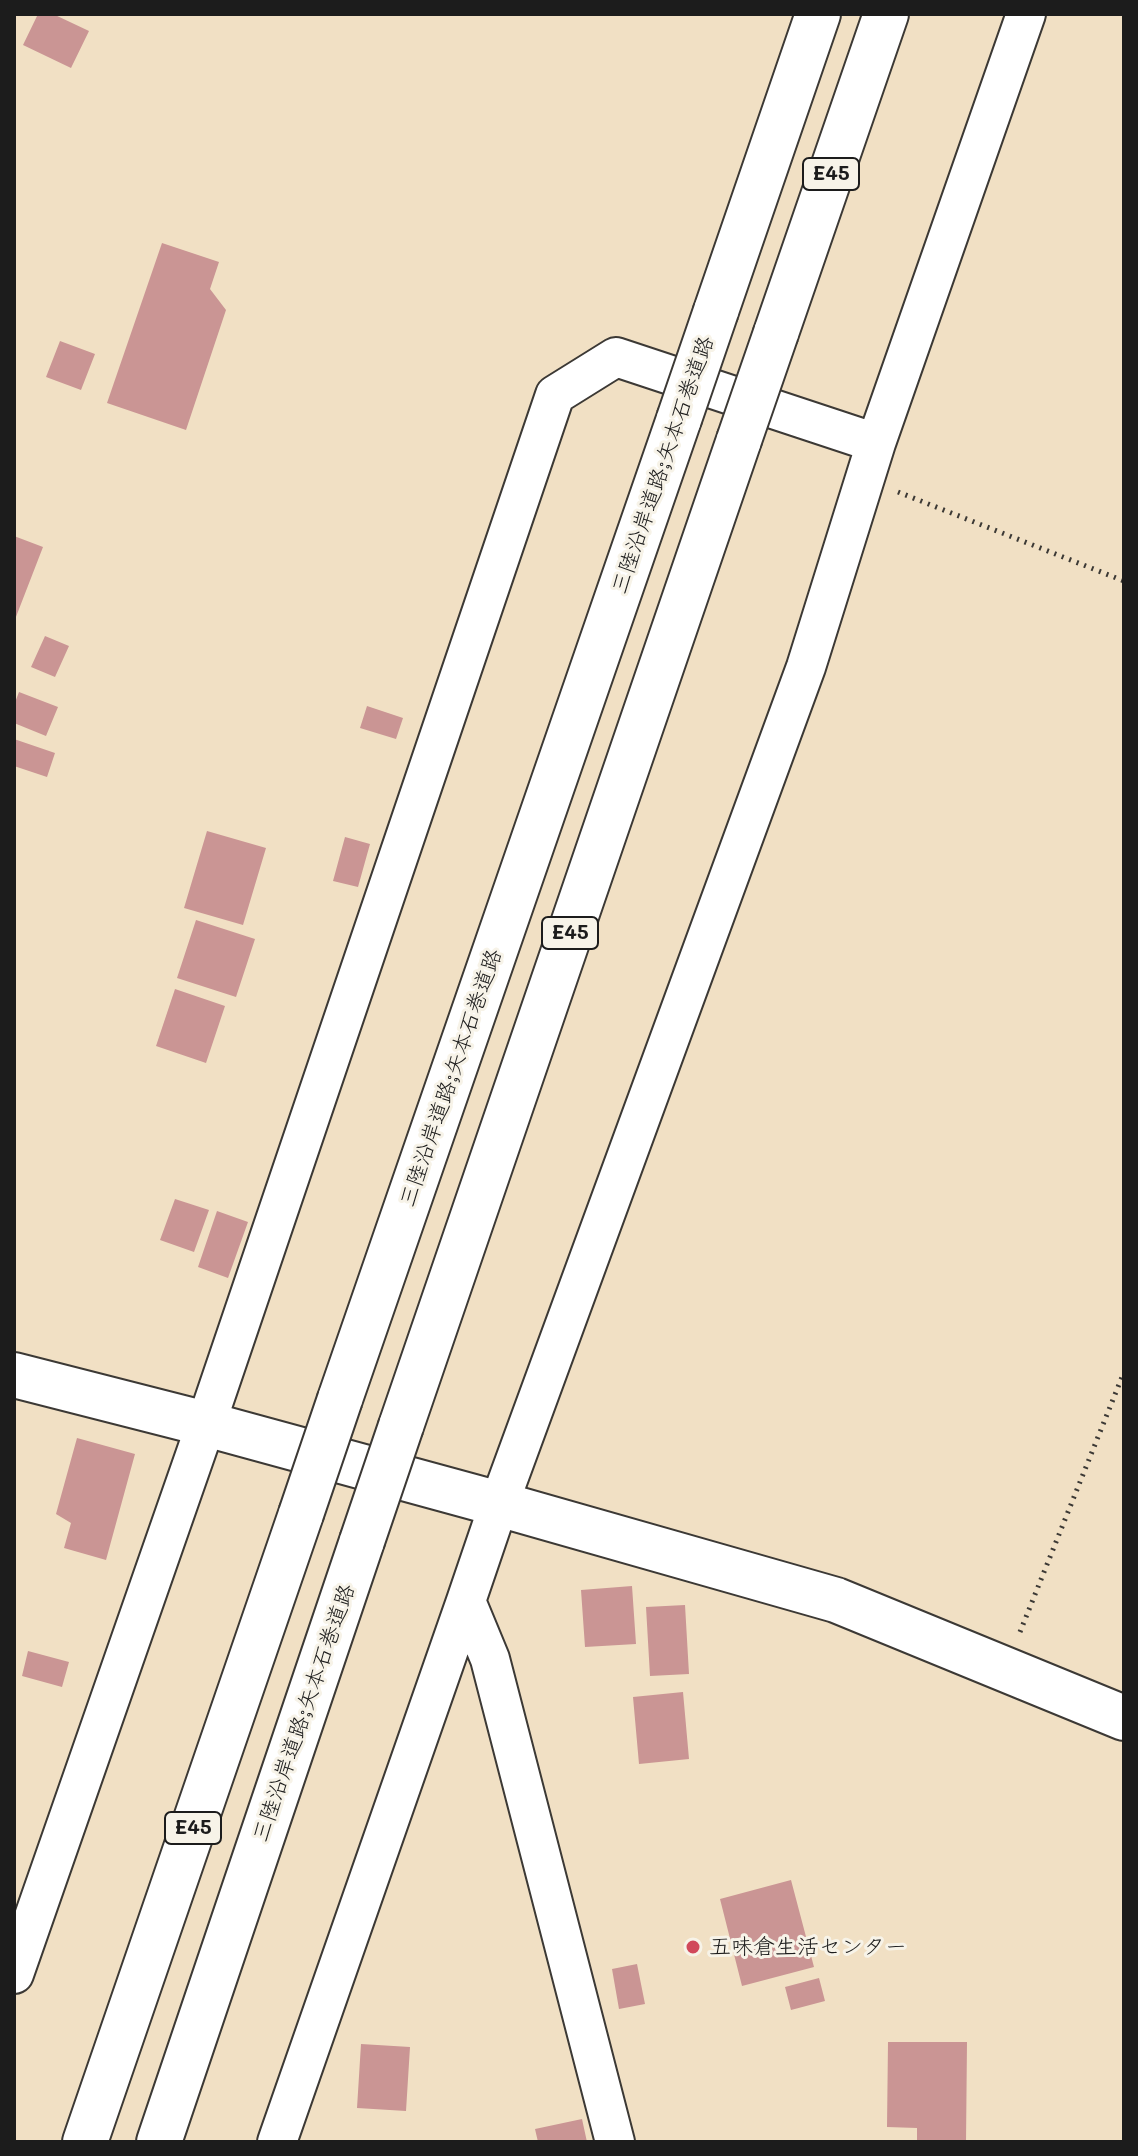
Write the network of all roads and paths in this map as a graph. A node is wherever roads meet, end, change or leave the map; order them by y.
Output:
1 (818, 14) edge
2 (886, 14) edge
3 (1026, 14) edge
4 (876, 443) junction
5 (865, 480) junction
6 (1124, 581) edge
7 (1124, 1372) edge
8 (14, 1375) edge
9 (206, 1424) junction
10 (499, 1504) junction
11 (466, 1601) junction
12 (1005, 1669) junction
13 (1124, 1718) edge
14 (14, 1974) edge
15 (85, 2142) edge
16 (159, 2142) edge
17 (277, 2142) edge
18 (615, 2142) edge

1 - 15 main road, 三陸沿岸道路;矢本石巻道路 / E45, bridge
2 - 16 main road, 三陸沿岸道路;矢本石巻道路 / E45, bridge
3 - 4 street
4 - 5 street
4 - 9 street
5 - 6 path
5 - 10 street
7 - 12 path
8 - 9 main road
9 - 10 main road
9 - 14 street
10 - 11 street
10 - 12 main road
11 - 17 street
11 - 18 street
12 - 13 main road

